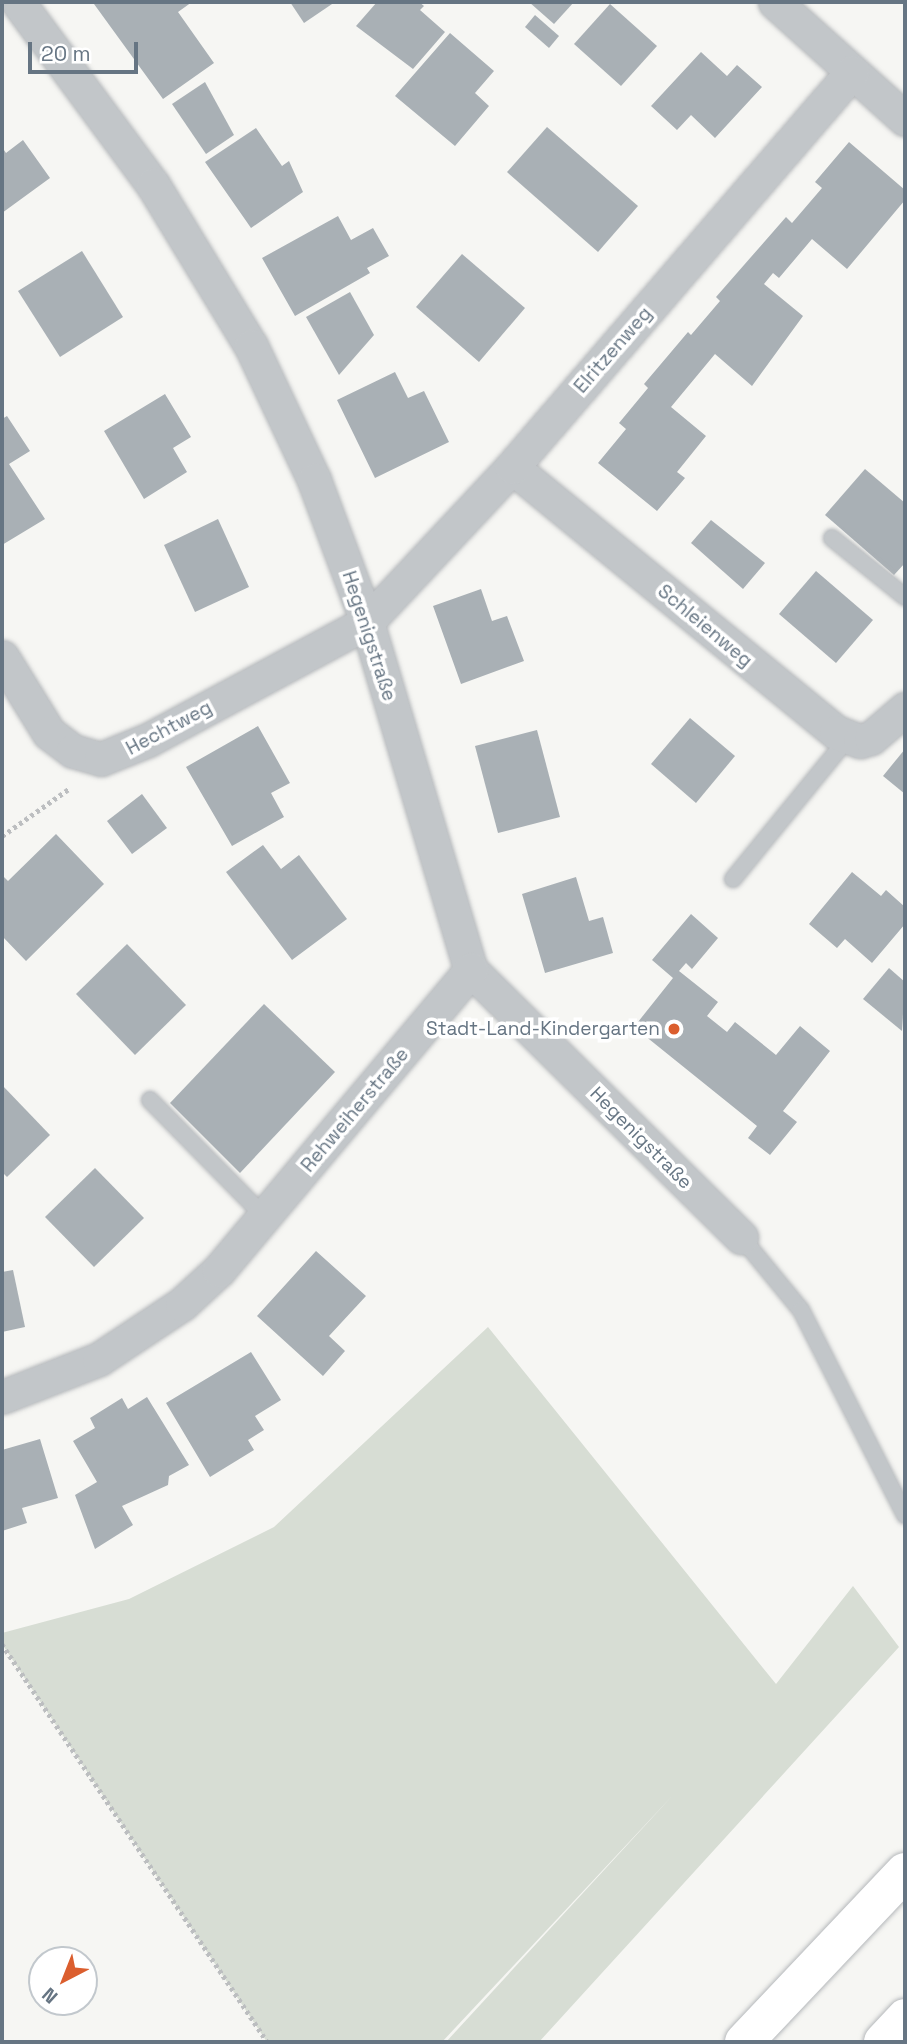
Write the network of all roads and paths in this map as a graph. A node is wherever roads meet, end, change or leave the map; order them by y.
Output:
1 (18, 2) edge
2 (775, 2) edge
3 (852, 72) junction
4 (905, 119) edge
5 (512, 467) junction
6 (832, 538) dead end
7 (905, 597) edge
8 (367, 622) junction
9 (2, 657) edge
10 (905, 709) edge
11 (848, 738) junction
12 (113, 757) junction
13 (2, 836) edge
14 (733, 879) dead end
15 (471, 970) junction
16 (150, 1100) dead end
17 (266, 1218) junction
18 (741, 1237) joint
19 (2, 1397) edge
20 (905, 1515) edge
21 (2, 1644) edge
22 (905, 1872) edge
23 (905, 2018) edge
24 (267, 2042) edge
25 (744, 2042) edge
26 (883, 2042) edge

1 - 8 street, Hegenigstraße
2 - 3 street
3 - 4 street
3 - 5 street, Elritzenweg
5 - 8 street, Elritzenweg
5 - 11 street, Schleienweg
6 - 7 lane
8 - 12 street, Hechtweg
8 - 15 street, Hegenigstraße
9 - 12 street, Hechtweg
10 - 11 street
11 - 14 lane
12 - 13 path
15 - 17 street, Rehweiherstraße
15 - 18 street, Hegenigstraße
16 - 17 lane
17 - 19 street, Rehweiherstraße
18 - 20 lane
21 - 24 path
22 - 25 highway
23 - 26 highway

